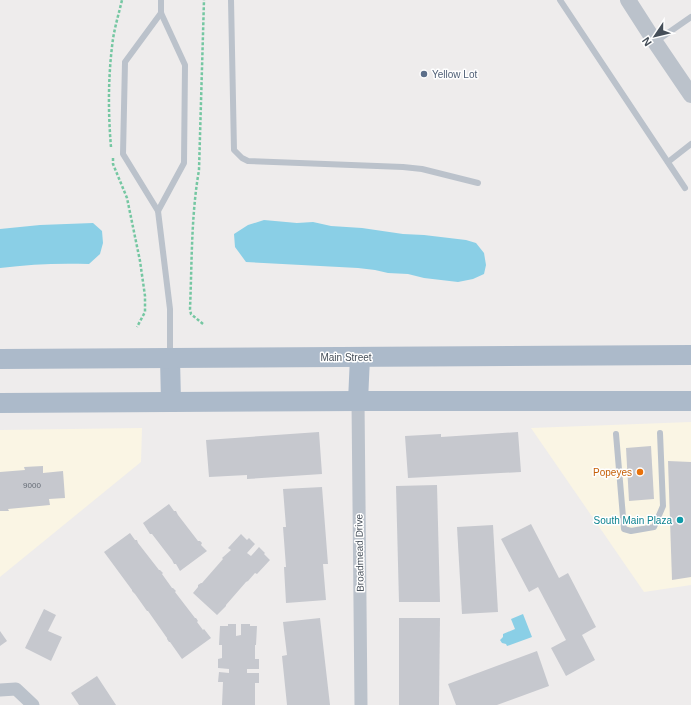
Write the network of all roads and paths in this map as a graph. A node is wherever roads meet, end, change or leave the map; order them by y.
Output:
1 (161, 0) edge
2 (204, 0) edge
3 (231, 0) edge
4 (560, 0) edge
5 (628, 0) edge
6 (161, 13) junction
7 (691, 17) edge
8 (655, 42) junction
9 (691, 95) edge
10 (691, 144) edge
11 (668, 162) junction
12 (478, 183) dead end
13 (685, 188) dead end
14 (158, 211) junction
15 (203, 324) dead end
16 (691, 355) edge
17 (360, 357) junction
18 (170, 358) junction
19 (0, 360) edge
20 (358, 401) junction
21 (691, 401) edge
22 (171, 402) junction
23 (0, 403) edge
24 (660, 433) dead end
25 (616, 434) dead end
26 (0, 690) edge
27 (33, 705) edge
28 (361, 705) edge

1 - 6 lane
2 - 15 path
3 - 12 lane
4 - 11 lane
5 - 8 street
6 - 14 lane
6 - 14 lane
7 - 8 lane
8 - 9 street
10 - 11 lane
11 - 13 lane
14 - 18 lane
16 - 17 main road, Main Street
17 - 18 main road, Main Street
17 - 20 main road
18 - 19 main road, Main Street
18 - 22 main road
20 - 21 main road
20 - 22 main road
20 - 28 street, Broadmead Drive
22 - 23 main road
24 - 25 lane
26 - 27 street

